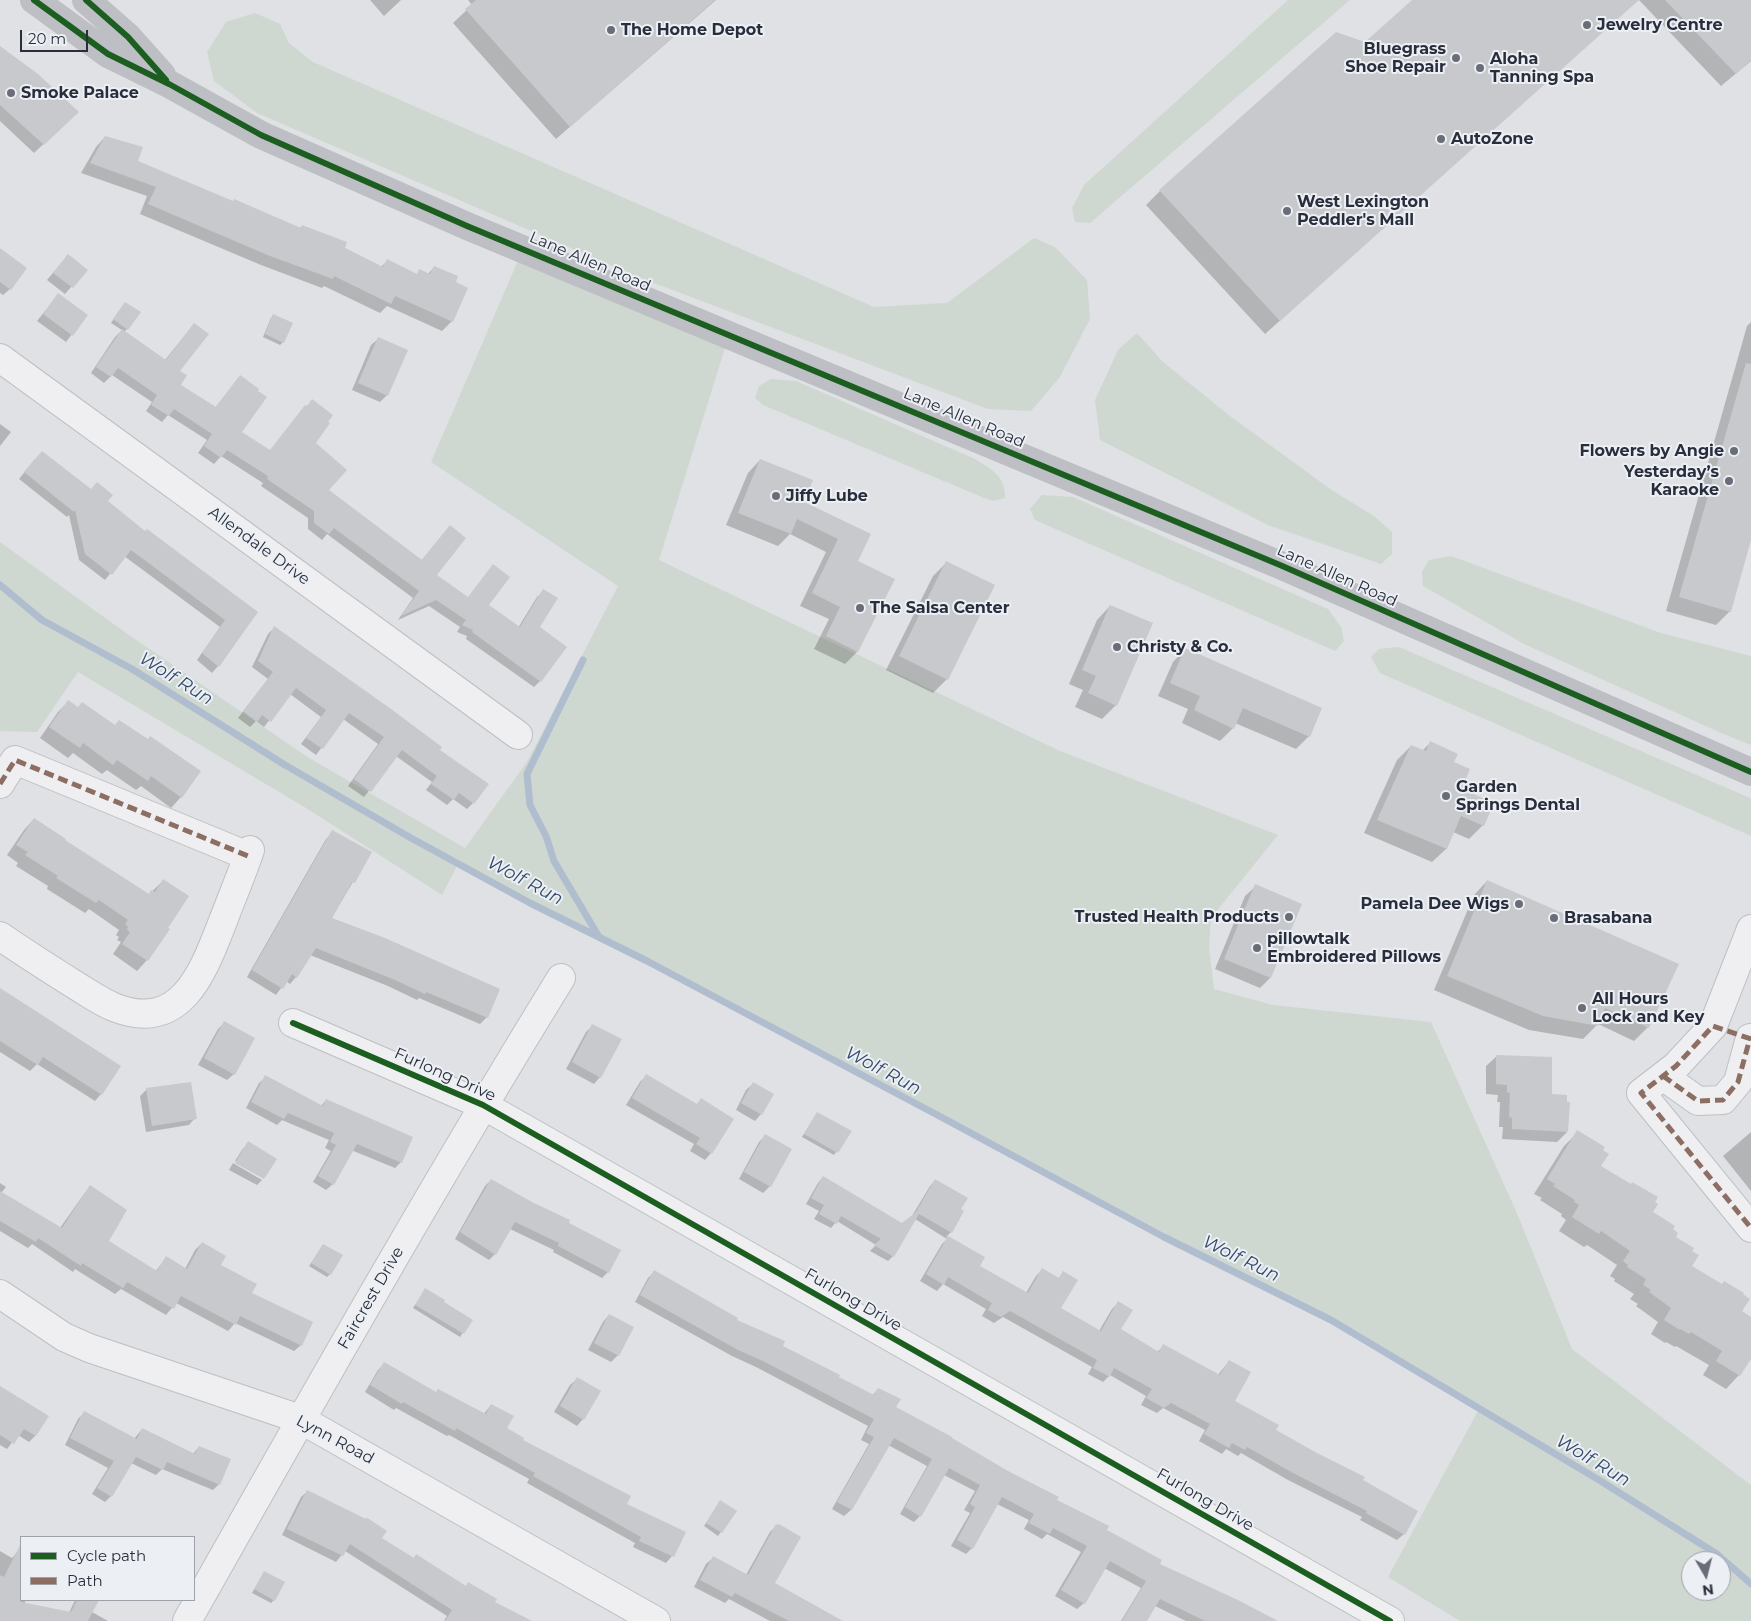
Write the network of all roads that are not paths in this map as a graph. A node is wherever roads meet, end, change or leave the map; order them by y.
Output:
1 (34, 0) edge
2 (86, 0) edge
3 (169, 84) junction
4 (0, 358) edge
5 (518, 735) dead end
6 (1751, 772) edge
7 (0, 784) edge
8 (1751, 929) edge
9 (0, 936) edge
10 (561, 978) dead end
11 (293, 1023) dead end
12 (1713, 1026) junction
13 (1750, 1039) edge
14 (1663, 1076) junction
15 (483, 1105) junction
16 (1751, 1228) edge
17 (0, 1294) edge
18 (300, 1419) junction
19 (187, 1621) edge
20 (656, 1621) edge
21 (1390, 1621) edge

1 - 3 main road, Lane Allen Road
2 - 3 main road, Lane Allen Road
3 - 6 main road, Lane Allen Road
4 - 5 street, Allendale Drive
7 - 9 street
8 - 12 street
10 - 15 street, Faircrest Drive
11 - 15 street, Furlong Drive
12 - 13 street
12 - 14 street
13 - 14 street
14 - 16 street
15 - 18 street, Faircrest Drive
15 - 21 street, Furlong Drive
17 - 18 street, Lynn Road
18 - 19 street, Faircrest Drive
18 - 20 street, Lynn Road

